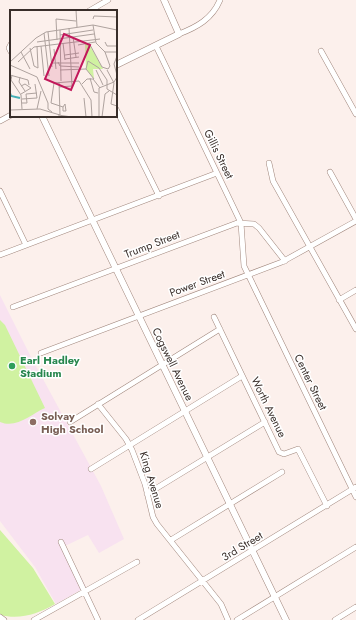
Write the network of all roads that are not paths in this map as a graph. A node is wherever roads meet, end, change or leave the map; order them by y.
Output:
1 (108, 0) edge
2 (164, 0) edge
3 (220, 0) edge
4 (91, 10) edge
5 (179, 34) junction
6 (156, 46) junction
7 (321, 50) dead end
8 (117, 65) edge
9 (117, 111) edge
10 (356, 114) edge
11 (10, 116) edge
12 (42, 117) edge
13 (0, 121) edge
14 (269, 163) dead end
15 (330, 172) dead end
16 (217, 173) junction
17 (0, 191) edge
18 (159, 196) junction
19 (356, 220) edge
20 (92, 221) junction
21 (241, 223) junction
22 (26, 246) junction
23 (310, 248) junction
24 (0, 255) edge
25 (285, 261) junction
26 (116, 269) junction
27 (248, 275) junction
28 (356, 290) edge
29 (339, 300) junction
30 (13, 307) dead end
31 (138, 315) junction
32 (214, 317) dead end
33 (220, 329) junction
34 (356, 329) edge
35 (41, 353) dead end
36 (162, 365) junction
37 (242, 376) junction
38 (98, 404) junction
39 (185, 411) junction
40 (70, 422) dead end
41 (265, 422) junction
42 (130, 445) junction
43 (207, 458) junction
44 (91, 469) dead end
45 (282, 472) dead end
46 (354, 489) edge
47 (147, 494) junction
48 (356, 497) edge
49 (230, 504) junction
50 (327, 506) junction
51 (171, 540) junction
52 (61, 542) dead end
53 (356, 547) edge
54 (252, 551) junction
55 (137, 562) dead end
56 (202, 581) junction
57 (84, 591) junction
58 (275, 597) junction
59 (356, 607) edge
60 (0, 617) edge
61 (4, 620) edge
62 (34, 620) edge
63 (98, 620) edge
64 (138, 620) edge
65 (228, 620) edge
66 (237, 620) edge
67 (286, 620) edge
68 (335, 620) edge

1 - 4 street
2 - 5 street
3 - 5 street
5 - 6 street
6 - 8 street
6 - 16 street, Gillis Street
7 - 10 street
9 - 18 street
11 - 13 street
12 - 20 street, Cogswell Avenue
14 - 23 street
15 - 19 street
16 - 18 street
16 - 21 street, Gillis Street
17 - 22 street
18 - 20 street
19 - 23 street, Power Street
20 - 22 street
20 - 26 street, Cogswell Avenue
21 - 25 street
21 - 26 street, Trump Street
21 - 27 street, Gillis Street
22 - 24 street
23 - 25 street, Power Street
23 - 29 street
25 - 27 street, Power Street
26 - 30 street, Trump Street
26 - 31 street, Cogswell Avenue
27 - 31 street, Power Street
27 - 46 street, Center Street
28 - 29 street
29 - 34 street
31 - 35 street, Power Street
31 - 36 street, Cogswell Avenue
32 - 33 street, Worth Avenue
33 - 36 street
33 - 37 street, Worth Avenue
36 - 38 street
36 - 39 street, Cogswell Avenue
37 - 39 street
37 - 41 street, Worth Avenue
38 - 40 street
38 - 42 street, King Avenue
39 - 42 street
39 - 43 street, Cogswell Avenue
41 - 43 street
41 - 50 street, Worth Avenue
42 - 44 street
42 - 47 street, King Avenue
43 - 47 street
43 - 49 street, Cogswell Avenue
45 - 49 street
46 - 48 street, Center Street
46 - 50 street, 3rd Street
47 - 51 street, King Avenue
49 - 51 street
49 - 54 street, Cogswell Avenue
50 - 54 street, 3rd Street
51 - 56 street, King Avenue
52 - 57 street
53 - 58 street
54 - 56 street, 3rd Street
54 - 58 street, Cogswell Avenue
55 - 57 street
56 - 64 street, 3rd Street
56 - 65 street, King Avenue
57 - 62 street
57 - 63 street
58 - 66 street
58 - 67 street, Cogswell Avenue
59 - 68 street
60 - 61 street

